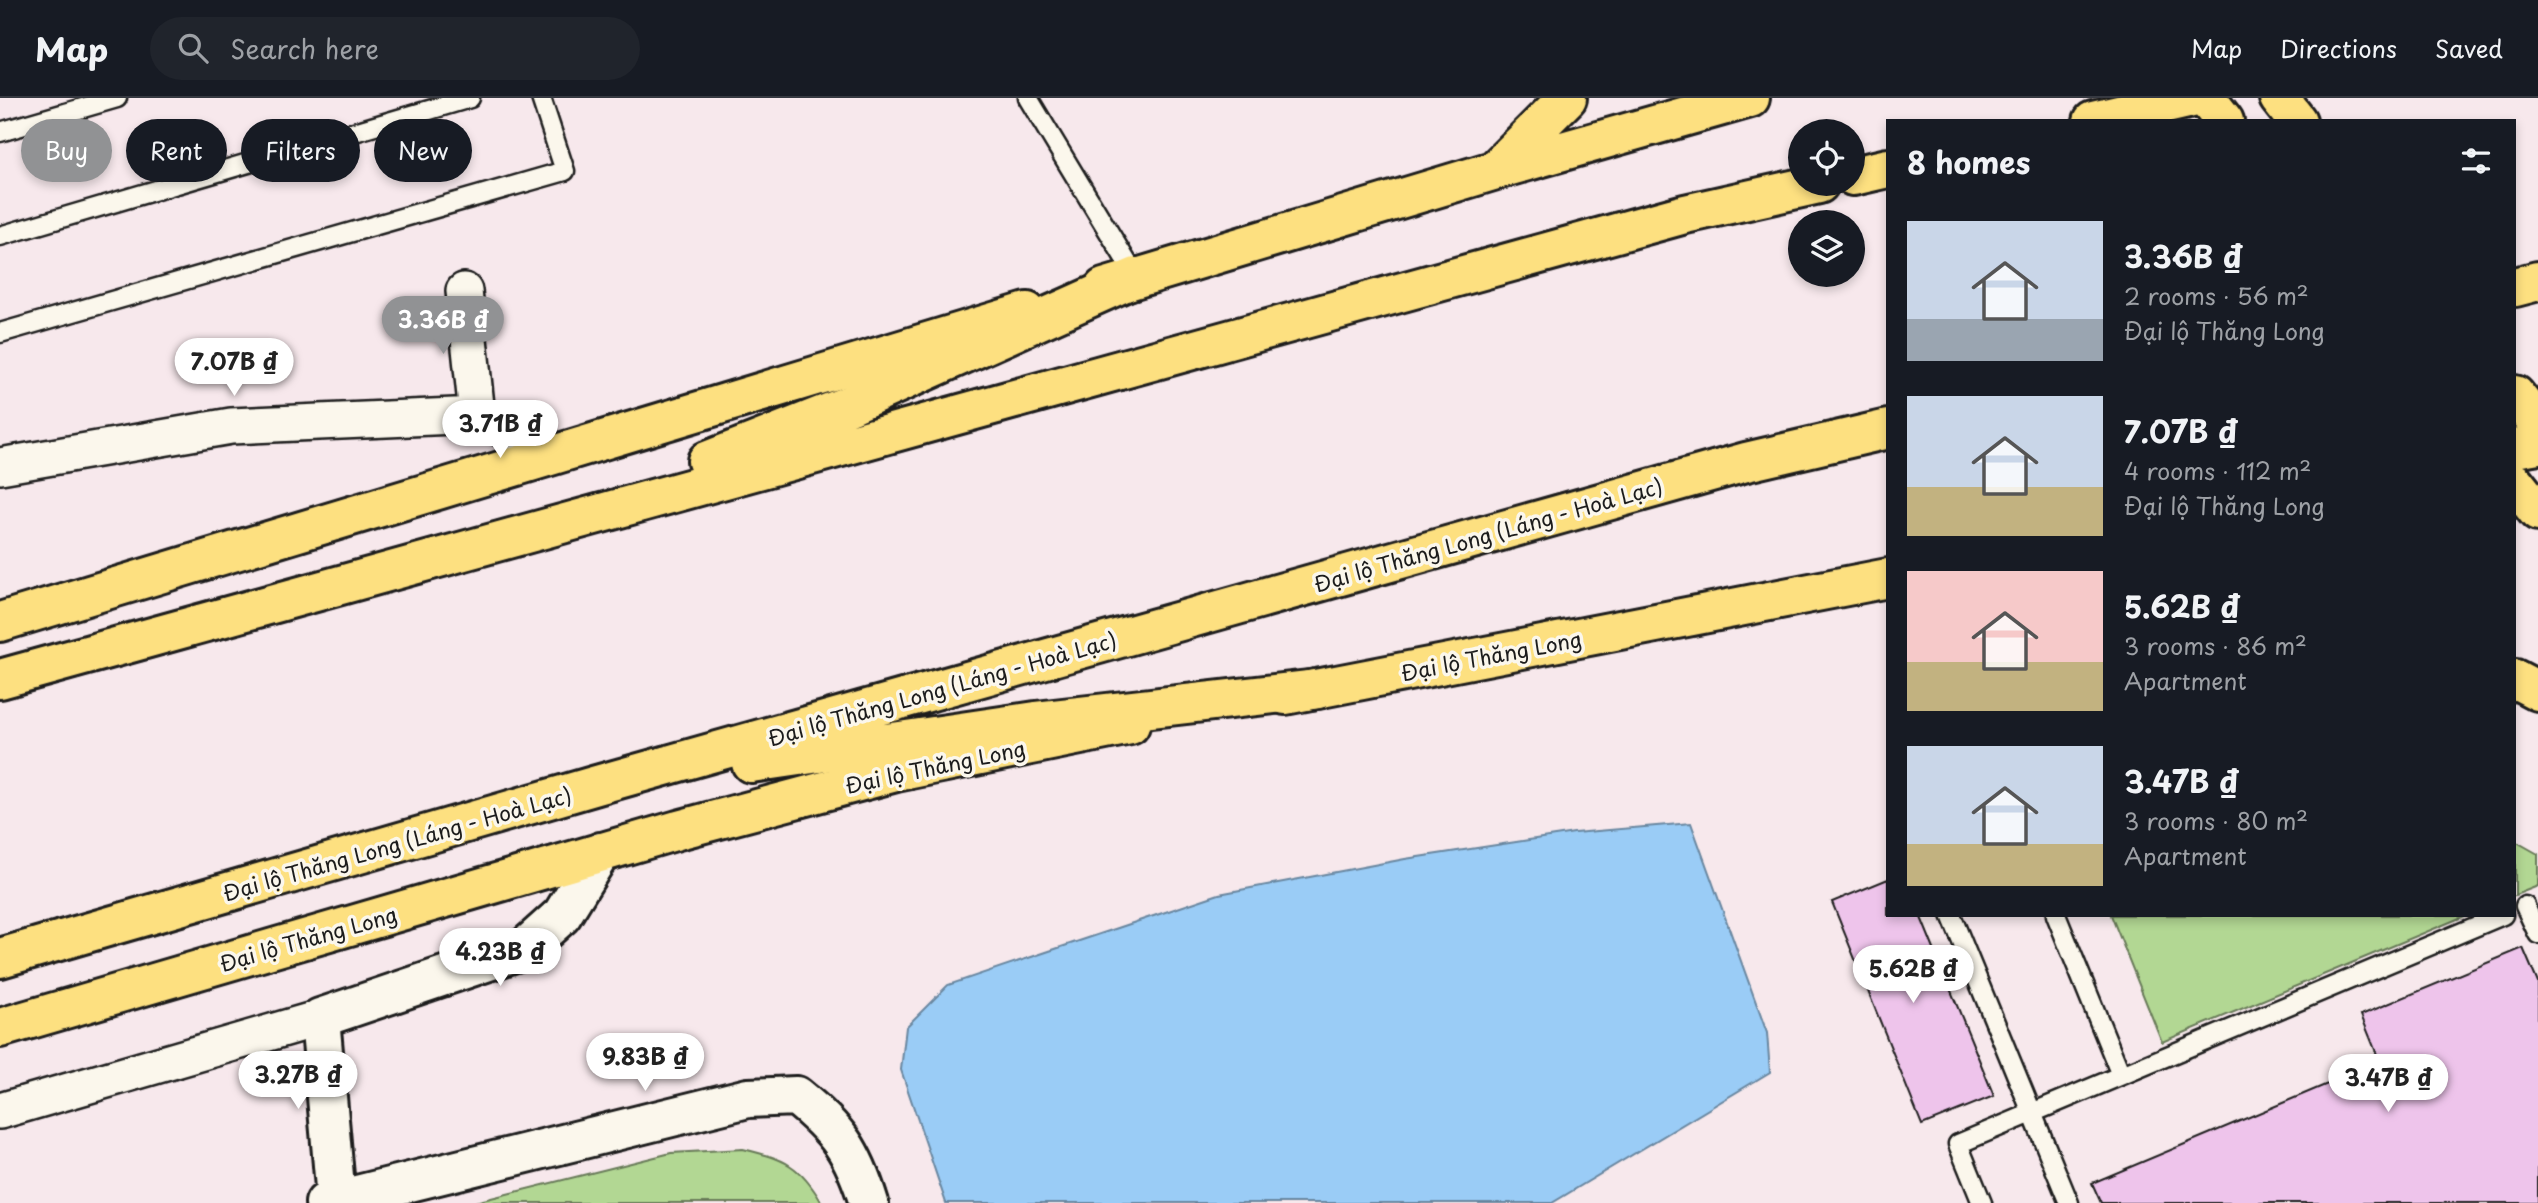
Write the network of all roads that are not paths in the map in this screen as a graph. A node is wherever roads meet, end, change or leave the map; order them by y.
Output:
1 (117, 98) edge
2 (470, 98) edge
3 (541, 98) edge
4 (1028, 98) edge
5 (1567, 98) edge
6 (1750, 98) edge
7 (2192, 98) edge
8 (2206, 98) edge
9 (2279, 98) edge
10 (2102, 119) edge
11 (2222, 119) edge
12 (2295, 119) edge
13 (0, 132) edge
14 (1886, 168) edge
15 (1496, 170) junction
16 (1865, 173) edge
17 (1788, 191) edge
18 (0, 236) edge
19 (1136, 277) junction
20 (2538, 281) edge
21 (2516, 286) edge
22 (464, 291) dead end
23 (0, 333) edge
24 (2516, 396) edge
25 (477, 415) junction
26 (2538, 424) edge
27 (1886, 429) edge
28 (2538, 443) edge
29 (2516, 448) edge
30 (550, 455) junction
31 (0, 466) edge
32 (2516, 484) edge
33 (2538, 512) edge
34 (513, 537) junction
35 (1886, 578) edge
36 (0, 622) edge
37 (0, 679) edge
38 (2516, 680) edge
39 (1318, 689) junction
40 (2538, 691) edge
41 (597, 785) junction
42 (601, 852) junction
43 (2526, 905) edge
44 (1952, 917) edge
45 (2057, 917) edge
46 (2498, 917) edge
47 (2538, 934) edge
48 (0, 958) edge
49 (320, 1018) junction
50 (0, 1028) edge
51 (2121, 1075) junction
52 (0, 1111) edge
53 (2032, 1112) junction
54 (330, 1201) edge
55 (869, 1203) edge
56 (1982, 1203) edge
57 (2069, 1203) edge

1 - 13 lane
2 - 18 lane
3 - 23 lane
4 - 19 lane
5 - 15 main road
6 - 15 main road
7 - 10 main road
8 - 11 main road
9 - 12 main road
14 - 16 main road
15 - 19 main road
17 - 34 main road
19 - 30 main road
19 - 34 main road
20 - 21 main road
22 - 25 street
24 - 26 main road
25 - 30 street
25 - 31 street
27 - 41 main road, Đại lộ Thăng Long (Láng - Hoà Lạc)
28 - 29 main road
30 - 36 main road
32 - 33 main road
34 - 37 main road
35 - 39 main road, Đại lộ Thăng Long
38 - 40 main road
39 - 41 main road
39 - 42 main road, Đại lộ Thăng Long
41 - 48 main road, Đại lộ Thăng Long (Láng - Hoà Lạc)
42 - 49 street
42 - 50 main road, Đại lộ Thăng Long
43 - 47 lane
44 - 53 lane
45 - 51 lane
46 - 51 lane
49 - 52 street
49 - 54 street
51 - 53 lane
53 - 56 lane
53 - 57 lane
54 - 55 street

